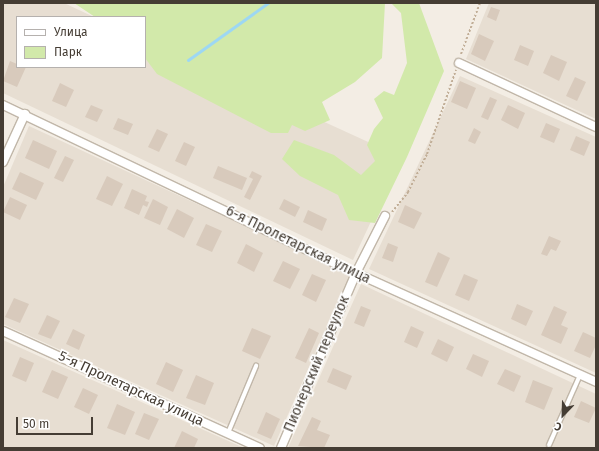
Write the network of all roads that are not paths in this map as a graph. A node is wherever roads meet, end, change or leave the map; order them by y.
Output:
1 (459, 63) road end
2 (3, 105) edge
3 (24, 114) junction
4 (596, 127) edge
5 (3, 162) edge
6 (385, 216) road end
7 (356, 273) junction
8 (3, 331) edge
9 (256, 366) dead end
10 (580, 374) junction
11 (596, 382) edge
12 (227, 433) junction
13 (549, 445) dead end
14 (260, 448) edge
15 (281, 448) edge

1 - 4 street
2 - 3 street, 6-я Пролетарская улица
3 - 5 street
3 - 7 street, 6-я Пролетарская улица
6 - 7 street, Пионерский переулок
7 - 10 street, 6-я Пролетарская улица
7 - 15 street, Пионерский переулок
8 - 12 street, 5-я Пролетарская улица
9 - 12 lane
10 - 11 street, 6-я Пролетарская улица
10 - 13 lane
12 - 14 street, 5-я Пролетарская улица

